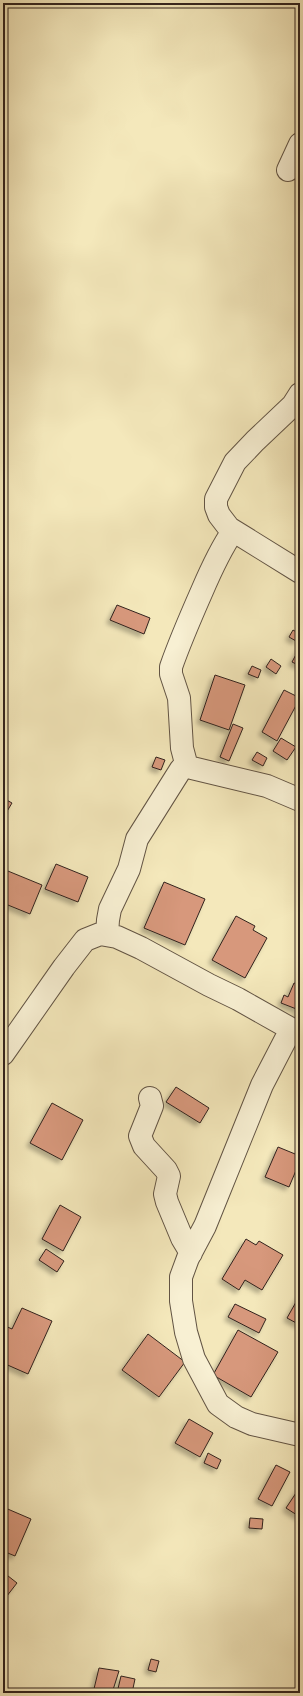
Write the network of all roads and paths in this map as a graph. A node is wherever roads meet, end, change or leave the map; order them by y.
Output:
1 (300, 144) edge
2 (288, 170) dead end
3 (300, 394) edge
4 (233, 531) junction
5 (300, 572) edge
6 (186, 767) junction
7 (300, 800) edge
8 (107, 934) junction
9 (295, 1032) edge
10 (3, 1054) edge
11 (150, 1098) dead end
12 (191, 1253) junction
13 (300, 1435) edge

1 - 2 street
3 - 4 street
4 - 5 street
4 - 6 street
6 - 7 street
6 - 8 street
8 - 9 street
8 - 10 street
9 - 12 street
11 - 12 street
12 - 13 street

